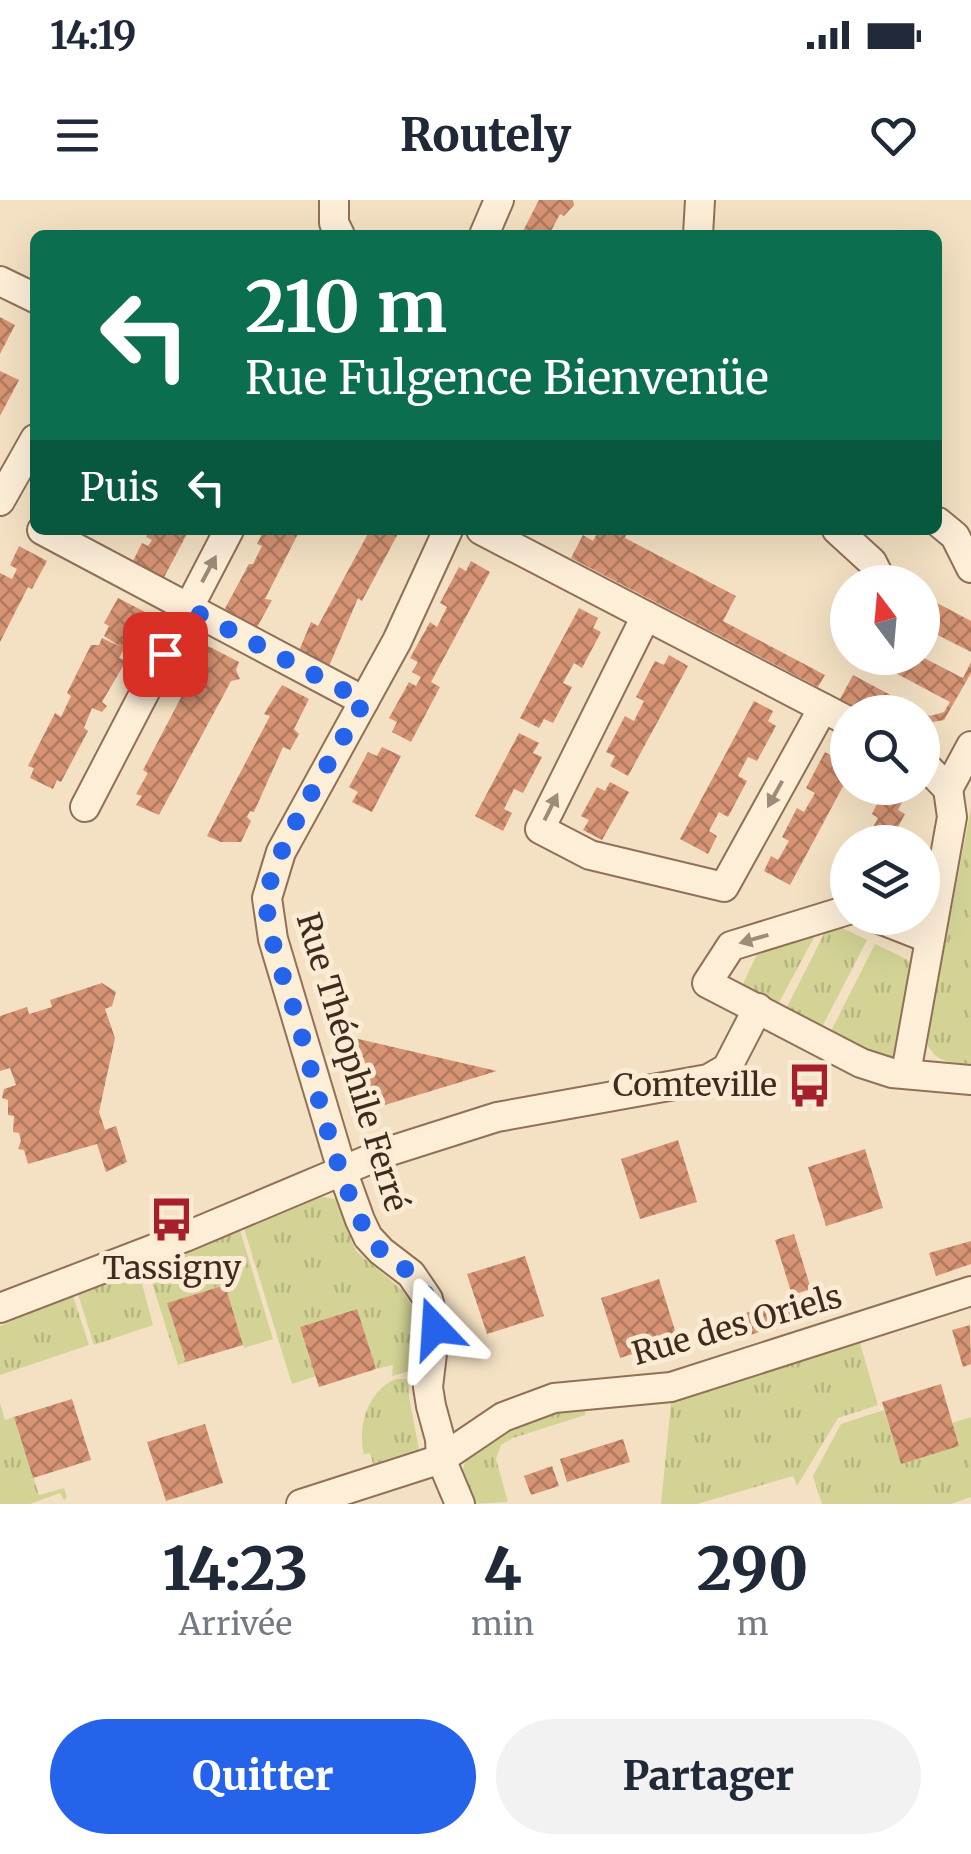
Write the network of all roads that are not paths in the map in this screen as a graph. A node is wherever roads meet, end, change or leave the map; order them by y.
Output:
1 (334, 200) edge
2 (499, 200) edge
3 (700, 200) edge
4 (338, 230) edge
5 (486, 230) edge
6 (698, 230) edge
7 (0, 281) edge
8 (30, 296) edge
9 (30, 448) edge
10 (0, 504) edge
11 (30, 523) edge
12 (942, 526) edge
13 (51, 535) edge
14 (226, 535) edge
15 (446, 535) edge
16 (491, 535) edge
17 (842, 535) edge
18 (874, 565) edge
19 (971, 568) edge
20 (188, 608) junction
21 (646, 616) junction
22 (364, 701) junction
23 (830, 712) edge
24 (830, 723) edge
25 (971, 746) edge
26 (940, 781) edge
27 (948, 789) junction
28 (85, 807) dead end
29 (830, 916) edge
30 (920, 935) edge
31 (928, 938) junction
32 (758, 1008) junction
33 (906, 1072) junction
34 (971, 1080) edge
35 (342, 1170) junction
36 (971, 1291) edge
37 (0, 1308) edge
38 (441, 1460) junction
39 (300, 1504) edge
40 (460, 1504) edge

1 - 4 street
2 - 5 street
3 - 6 street
7 - 8 street
9 - 10 street
10 - 11 street
12 - 19 street
13 - 20 street
20 -> 14 street
15 - 22 street, Rue Théophile Ferré
16 - 21 street
17 - 18 street
20 - 22 street
20 - 28 street
21 - 23 street
24 -> 21 street
22 - 35 street, Rue Théophile Ferré
25 - 27 street
26 - 27 street
27 - 31 street
29 -> 32 street
30 - 31 street
31 - 33 street
32 - 33 street
32 - 35 street
33 - 34 street
35 - 37 street
35 - 38 street, Rue Théophile Ferré
36 - 38 street, Rue des Oriels
38 - 39 street, Rue des Oriels
38 - 40 street, Rue Théophile Ferré

